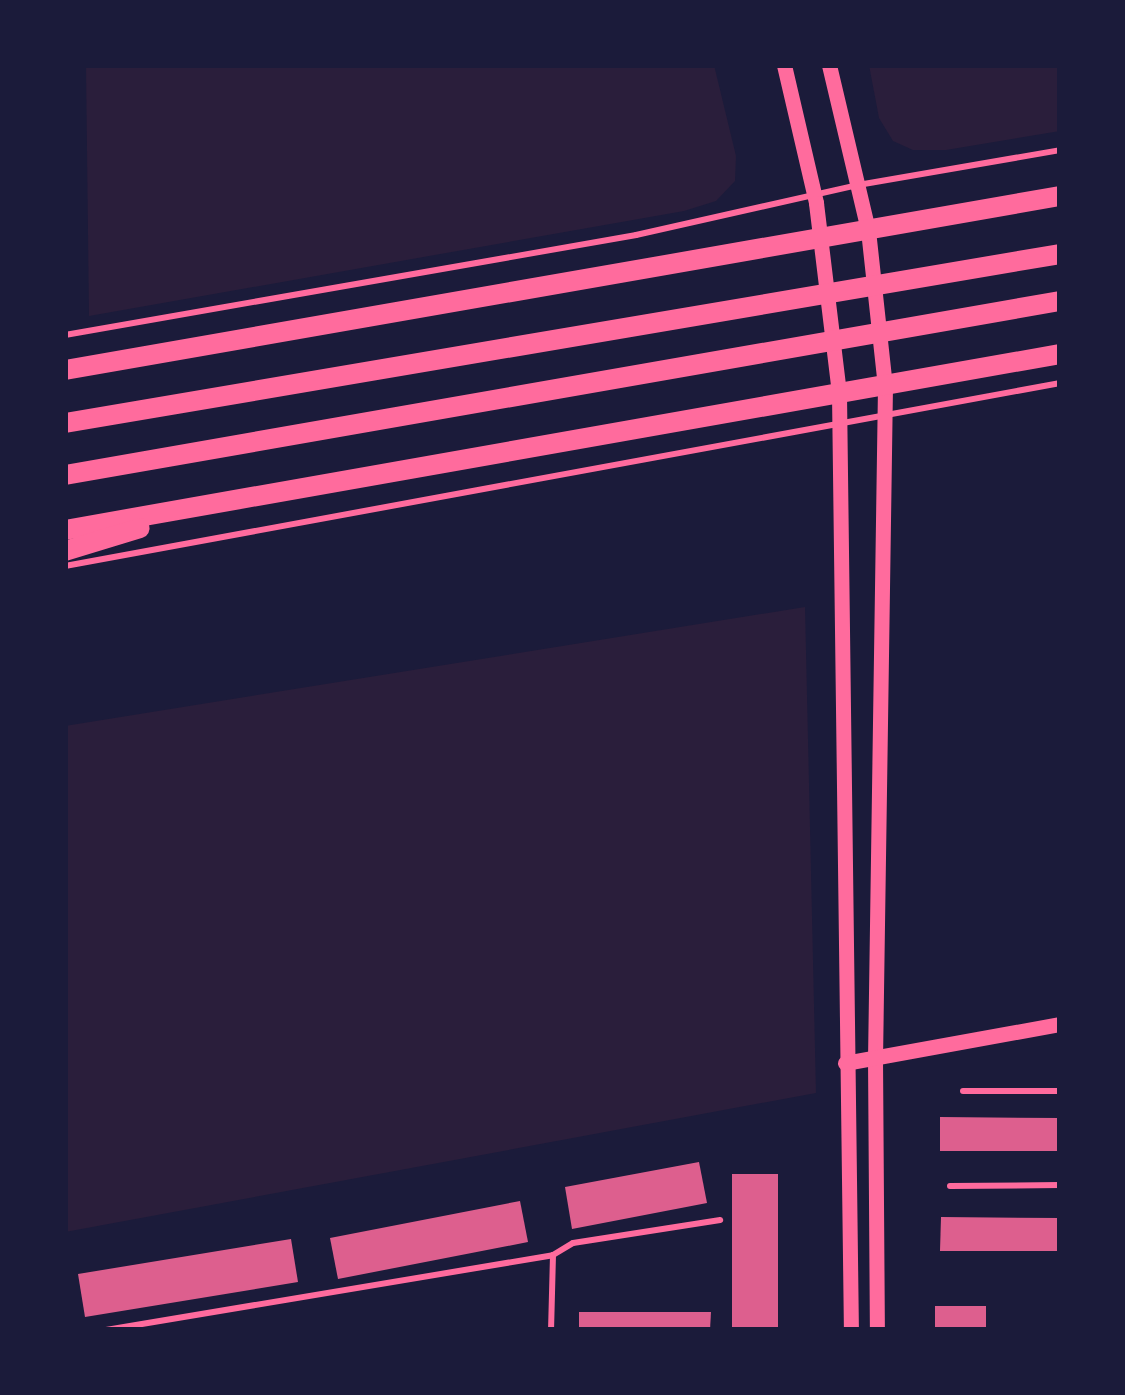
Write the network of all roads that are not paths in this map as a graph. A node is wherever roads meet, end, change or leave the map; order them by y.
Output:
1 (784, 65) edge
2 (829, 65) edge
3 (1060, 150) edge
4 (858, 185) junction
5 (814, 195) junction
6 (1060, 196) edge
7 (868, 230) junction
8 (822, 239) junction
9 (1060, 254) edge
10 (1060, 301) edge
11 (65, 335) edge
12 (1060, 354) edge
13 (65, 370) edge
14 (1060, 383) edge
15 (885, 386) junction
16 (840, 394) junction
17 (884, 417) junction
18 (65, 423) edge
19 (840, 425) junction
20 (65, 475) edge
21 (222, 503) junction
22 (65, 530) edge
23 (65, 551) edge
24 (65, 566) edge
25 (1060, 1024) edge
26 (875, 1058) junction
27 (845, 1063) junction
28 (962, 1091) dead end
29 (1060, 1091) edge
30 (1060, 1185) edge
31 (950, 1186) dead end
32 (720, 1220) dead end
33 (553, 1255) junction
34 (106, 1330) edge
35 (551, 1330) edge
36 (851, 1330) edge
37 (877, 1330) edge

1 - 5 street
2 - 4 street
3 - 4 lane
4 - 5 lane
4 - 7 street
5 - 8 street
5 - 11 lane
6 - 7 main road
7 - 8 main road
7 - 15 street
8 - 13 main road
8 - 16 street
9 - 18 main road
10 - 20 main road
12 - 15 main road
14 - 17 lane
15 - 16 main road
15 - 17 street
16 - 19 street
16 - 21 main road
17 - 19 lane
17 - 26 street
19 - 24 lane
19 - 27 street
21 - 22 main road
21 - 23 main road
25 - 26 street
26 - 27 street
26 - 37 street
27 - 36 street
28 - 29 lane
30 - 31 lane
32 - 33 lane
33 - 34 lane
33 - 35 lane

